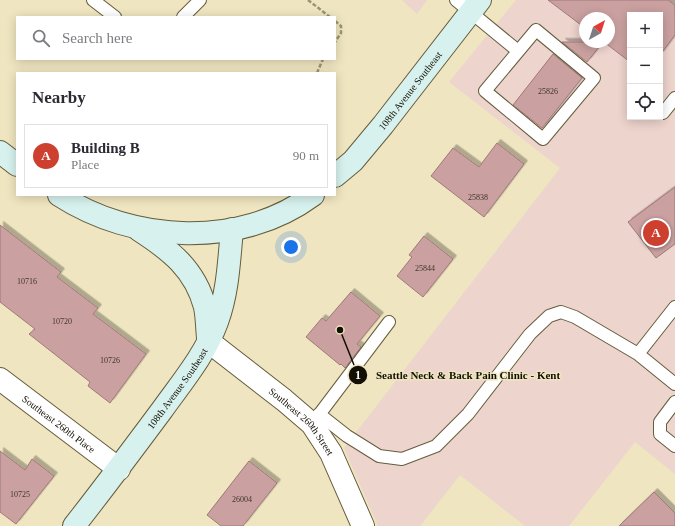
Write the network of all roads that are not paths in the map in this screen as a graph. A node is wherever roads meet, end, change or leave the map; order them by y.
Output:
1 (93, 0) edge
2 (200, 0) edge
3 (469, 4) edge
4 (114, 16) edge
5 (184, 16) edge
6 (518, 52) junction
7 (675, 98) edge
8 (663, 113) dead end
9 (0, 152) edge
10 (16, 164) edge
11 (336, 175) edge
12 (61, 196) edge
13 (312, 196) edge
14 (133, 226) junction
15 (222, 231) junction
16 (675, 307) edge
17 (389, 322) dead end
18 (208, 342) junction
19 (638, 354) junction
20 (0, 379) edge
21 (675, 384) edge
22 (675, 402) edge
23 (316, 419) junction
24 (675, 446) edge
25 (119, 469) junction
26 (74, 526) edge
27 (363, 526) edge

1 - 4 lane
2 - 5 lane
3 - 6 lane
3 - 11 street, 108th Avenue Southeast
6 - 6 lane
7 - 8 lane
9 - 10 street
12 - 14 street
13 - 15 street
14 - 15 street
14 - 18 street
15 - 18 street, 108th Avenue Southeast
16 - 19 lane
17 - 23 lane
18 - 23 street, Southeast 260th Street
18 - 25 street, 108th Avenue Southeast
19 - 21 lane
19 - 23 lane
20 - 25 street, Southeast 260th Place
22 - 24 lane
23 - 27 street, Southeast 260th Street
25 - 26 street, 108th Avenue Southeast

